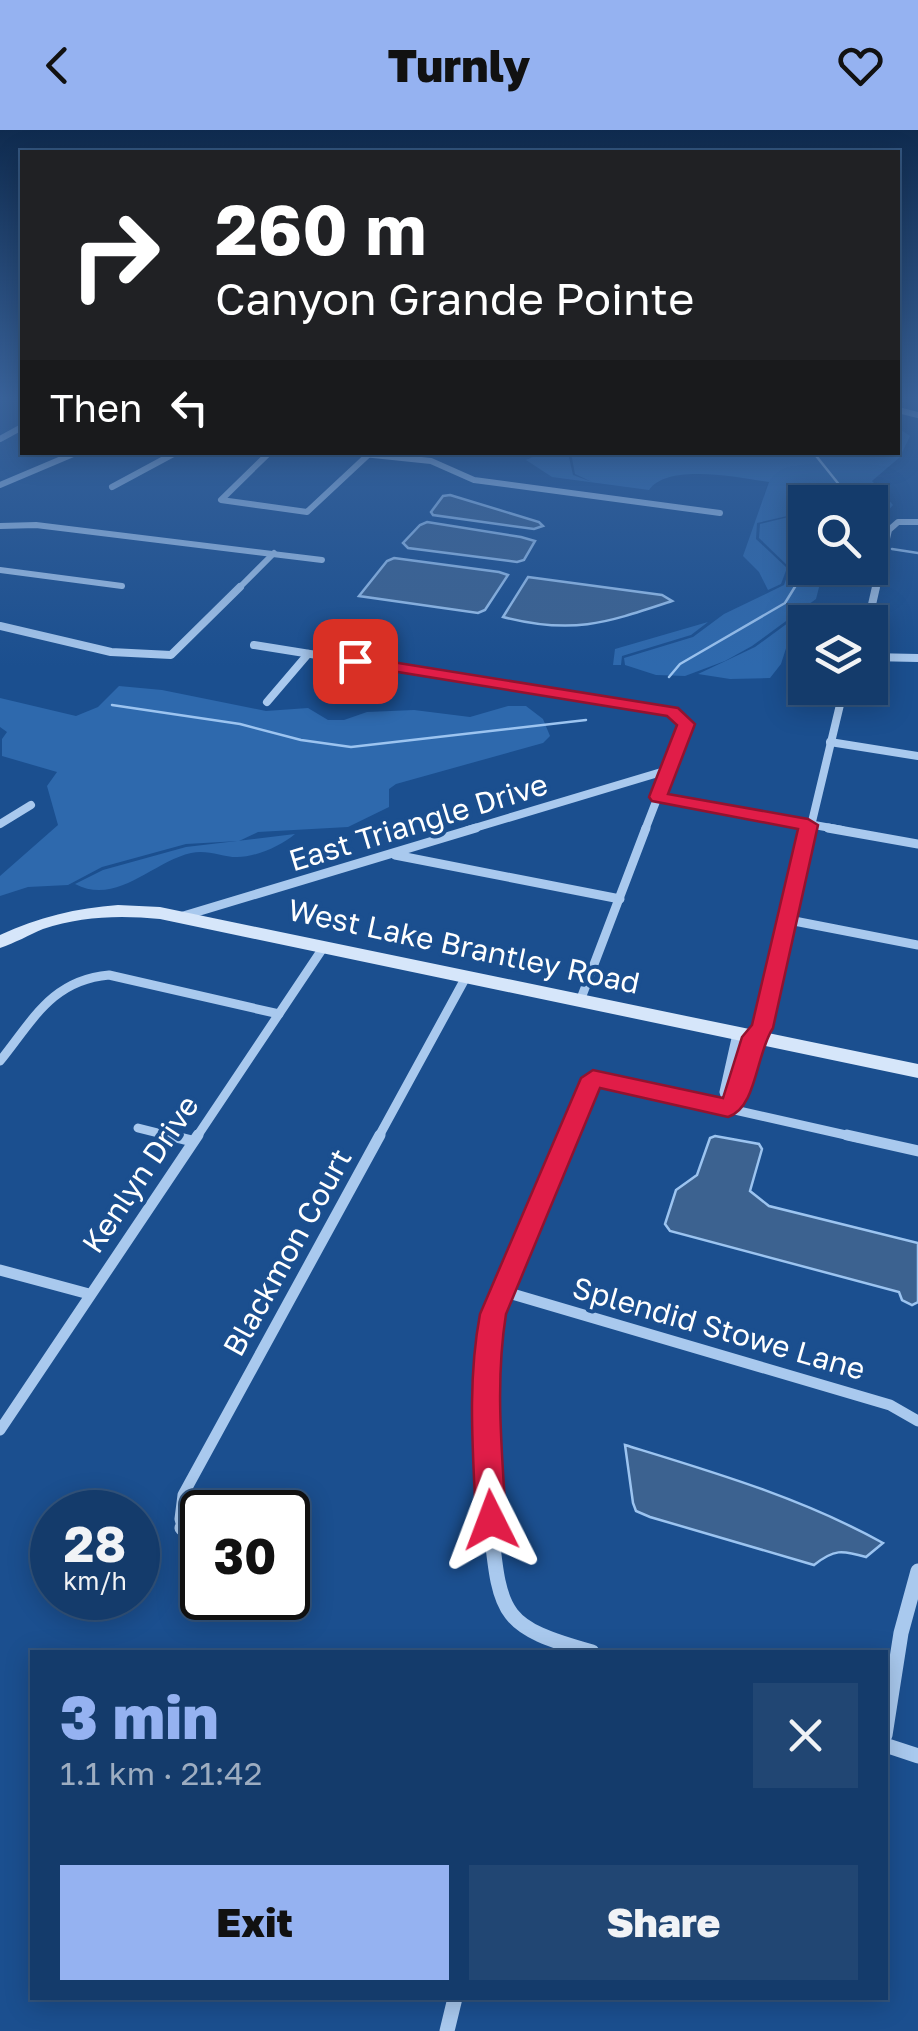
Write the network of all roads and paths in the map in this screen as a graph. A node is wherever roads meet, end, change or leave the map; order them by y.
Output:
1 (231, 489) edge
2 (335, 489) edge
3 (541, 489) edge
4 (720, 512) dead end
5 (918, 522) edge
6 (0, 526) edge
7 (274, 553) junction
8 (322, 560) dead end
9 (0, 570) edge
10 (122, 586) dead end
11 (872, 605) edge
12 (0, 626) edge
13 (254, 645) dead end
14 (308, 654) junction
15 (888, 657) edge
16 (918, 658) edge
17 (267, 702) dead end
18 (840, 705) edge
19 (830, 742) junction
20 (918, 756) edge
21 (668, 770) junction
22 (658, 797) junction
23 (30, 805) dead end
24 (0, 824) edge
25 (808, 825) junction
26 (918, 844) edge
27 (390, 854) junction
28 (620, 898) junction
29 (180, 917) junction
30 (789, 920) junction
31 (0, 942) edge
32 (918, 945) edge
33 (324, 948) junction
34 (466, 977) junction
35 (580, 1002) junction
36 (279, 1014) junction
37 (745, 1035) junction
38 (0, 1060) edge
39 (918, 1072) edge
40 (728, 1108) junction
41 (138, 1128) dead end
42 (192, 1141) junction
43 (918, 1151) edge
44 (0, 1270) edge
45 (502, 1290) junction
46 (89, 1294) junction
47 (918, 1420) edge
48 (0, 1430) edge
49 (186, 1490) edge
50 (918, 1571) edge
51 (586, 1650) edge
52 (888, 1716) edge
53 (888, 1746) edge
54 (918, 1756) edge
55 (455, 2000) edge
56 (448, 2031) edge

1 - 2 street
3 - 4 street
5 - 11 street
6 - 7 street
7 - 8 street
7 - 12 street
9 - 10 street
13 - 14 street
14 - 17 street
14 - 21 street
15 - 16 street
18 - 19 street
19 - 20 street
19 - 25 street
21 - 22 street
21 - 27 street, East Triangle Drive
22 - 25 street
22 - 28 street
23 - 24 street
25 - 26 street
25 - 30 street
27 - 28 street
27 - 29 street, East Triangle Drive
28 - 35 street
29 - 31 street, West Lake Brantley Road
29 - 33 street, West Lake Brantley Road
30 - 32 street
30 - 37 street
33 - 34 street, West Lake Brantley Road
33 - 36 street, Kenlyn Drive
34 - 35 street, West Lake Brantley Road
34 - 49 street, Blackmon Court
35 - 37 street, West Lake Brantley Road
36 - 38 street
36 - 42 street, Kenlyn Drive
37 - 39 street, West Lake Brantley Road
37 - 40 street
40 - 43 street
40 - 45 street
41 - 42 street
42 - 46 street, Kenlyn Drive
44 - 46 street
45 - 47 street, Splendid Stowe Lane
45 - 51 street
46 - 48 street, Kenlyn Drive
50 - 52 street
53 - 54 street
55 - 56 street

